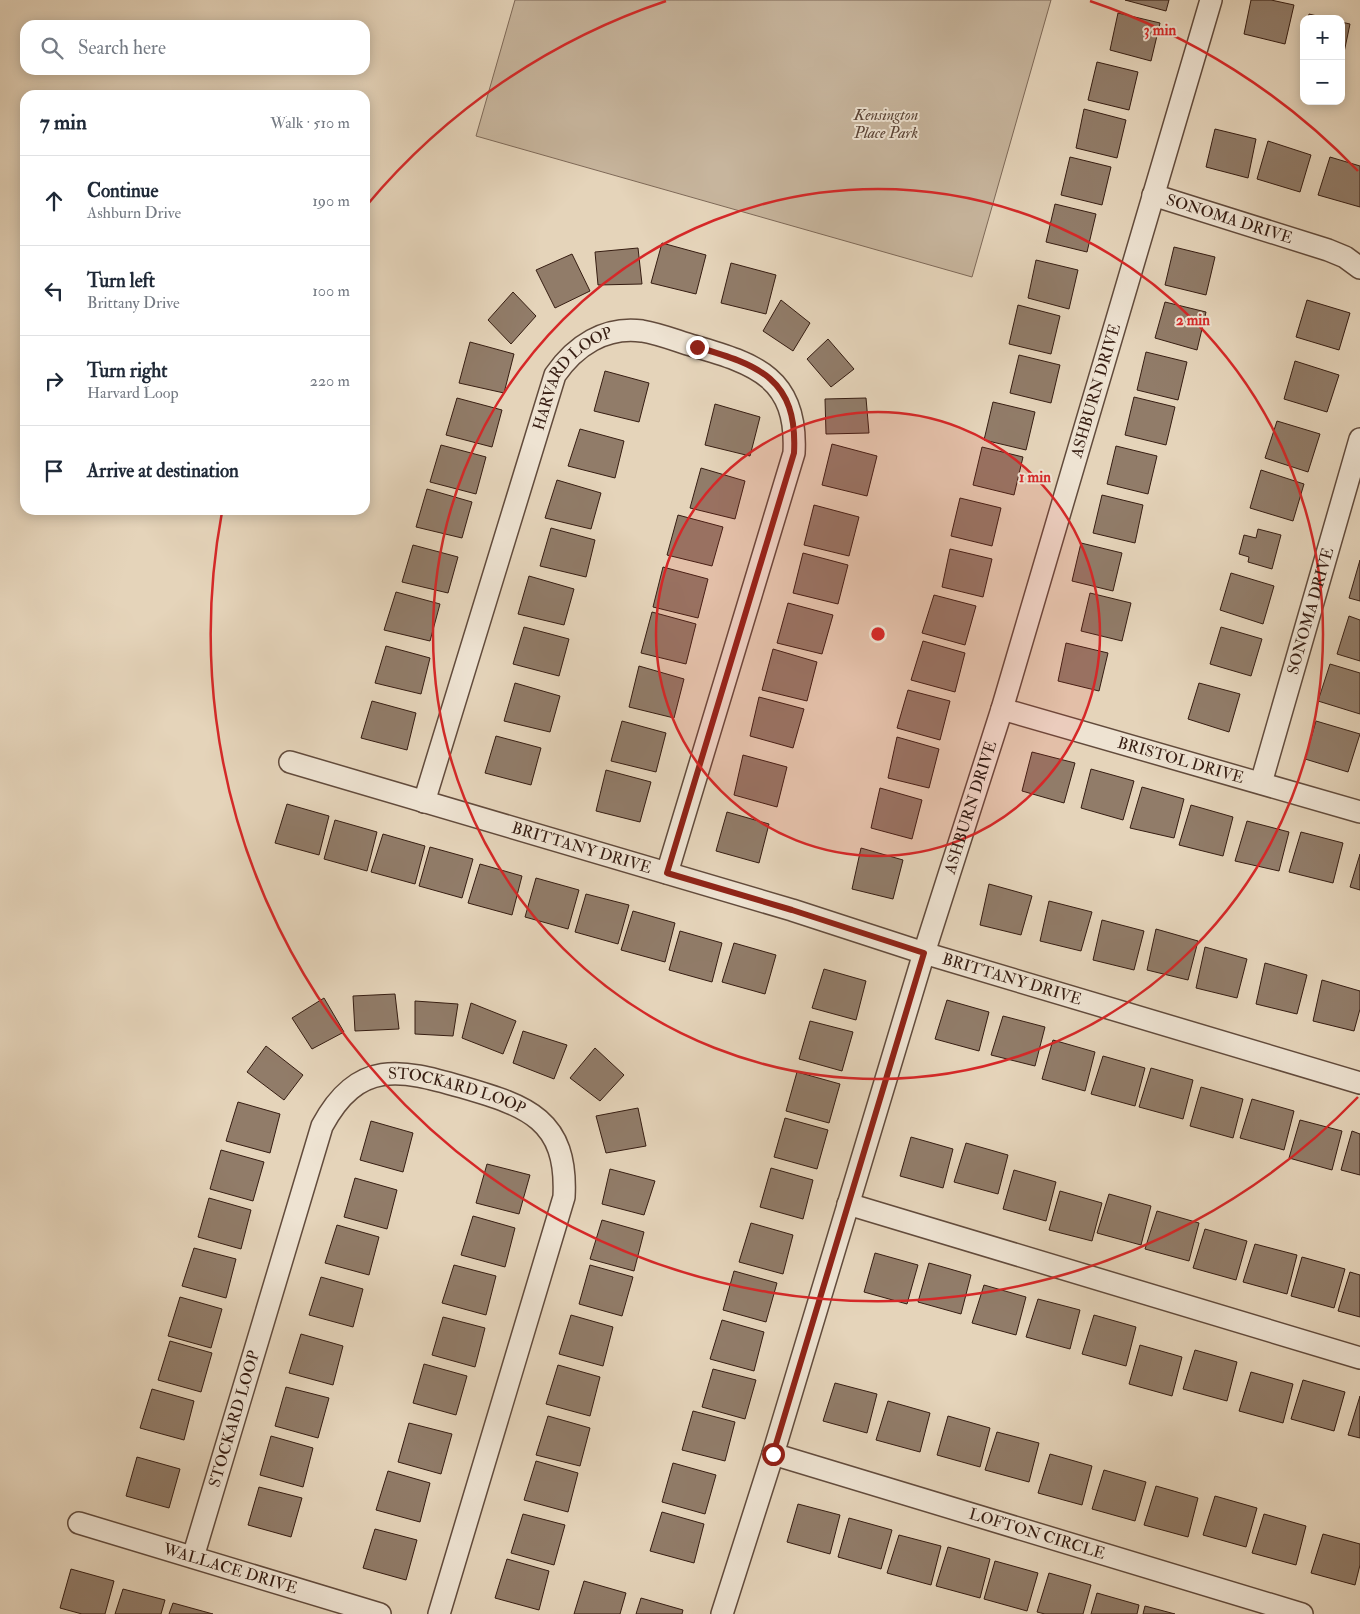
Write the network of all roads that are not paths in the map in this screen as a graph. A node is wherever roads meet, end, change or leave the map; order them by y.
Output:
1 (1211, 0) edge
2 (1153, 195) junction
3 (1360, 268) edge
4 (1360, 439) edge
5 (1002, 709) junction
6 (290, 762) dead end
7 (1261, 783) junction
8 (424, 802) junction
9 (1360, 812) edge
10 (667, 873) junction
11 (924, 953) junction
12 (1360, 1083) edge
13 (848, 1204) junction
14 (1360, 1358) edge
15 (773, 1454) junction
16 (78, 1523) dead end
17 (193, 1557) junction
18 (380, 1614) edge
19 (439, 1614) edge
20 (722, 1614) edge
21 (1302, 1614) edge

1 - 2 street, ASHBURN DRIVE
2 - 3 street, SONOMA DRIVE
2 - 5 street, ASHBURN DRIVE
4 - 7 street, SONOMA DRIVE
5 - 7 street, BRISTOL DRIVE
5 - 11 street, ASHBURN DRIVE
6 - 8 street, BRITTANY DRIVE
7 - 9 street, BRISTOL DRIVE
8 - 10 street, BRITTANY DRIVE
8 - 10 street, HARVARD LOOP
10 - 11 street, BRITTANY DRIVE
11 - 12 street, BRITTANY DRIVE
11 - 13 street, ASHBURN DRIVE
13 - 14 street
13 - 15 street, ASHBURN DRIVE
15 - 20 street, ASHBURN DRIVE
15 - 21 street, LOFTON CIRCLE
16 - 17 street, WALLACE DRIVE
17 - 18 street, WALLACE DRIVE
17 - 19 street, STOCKARD LOOP

